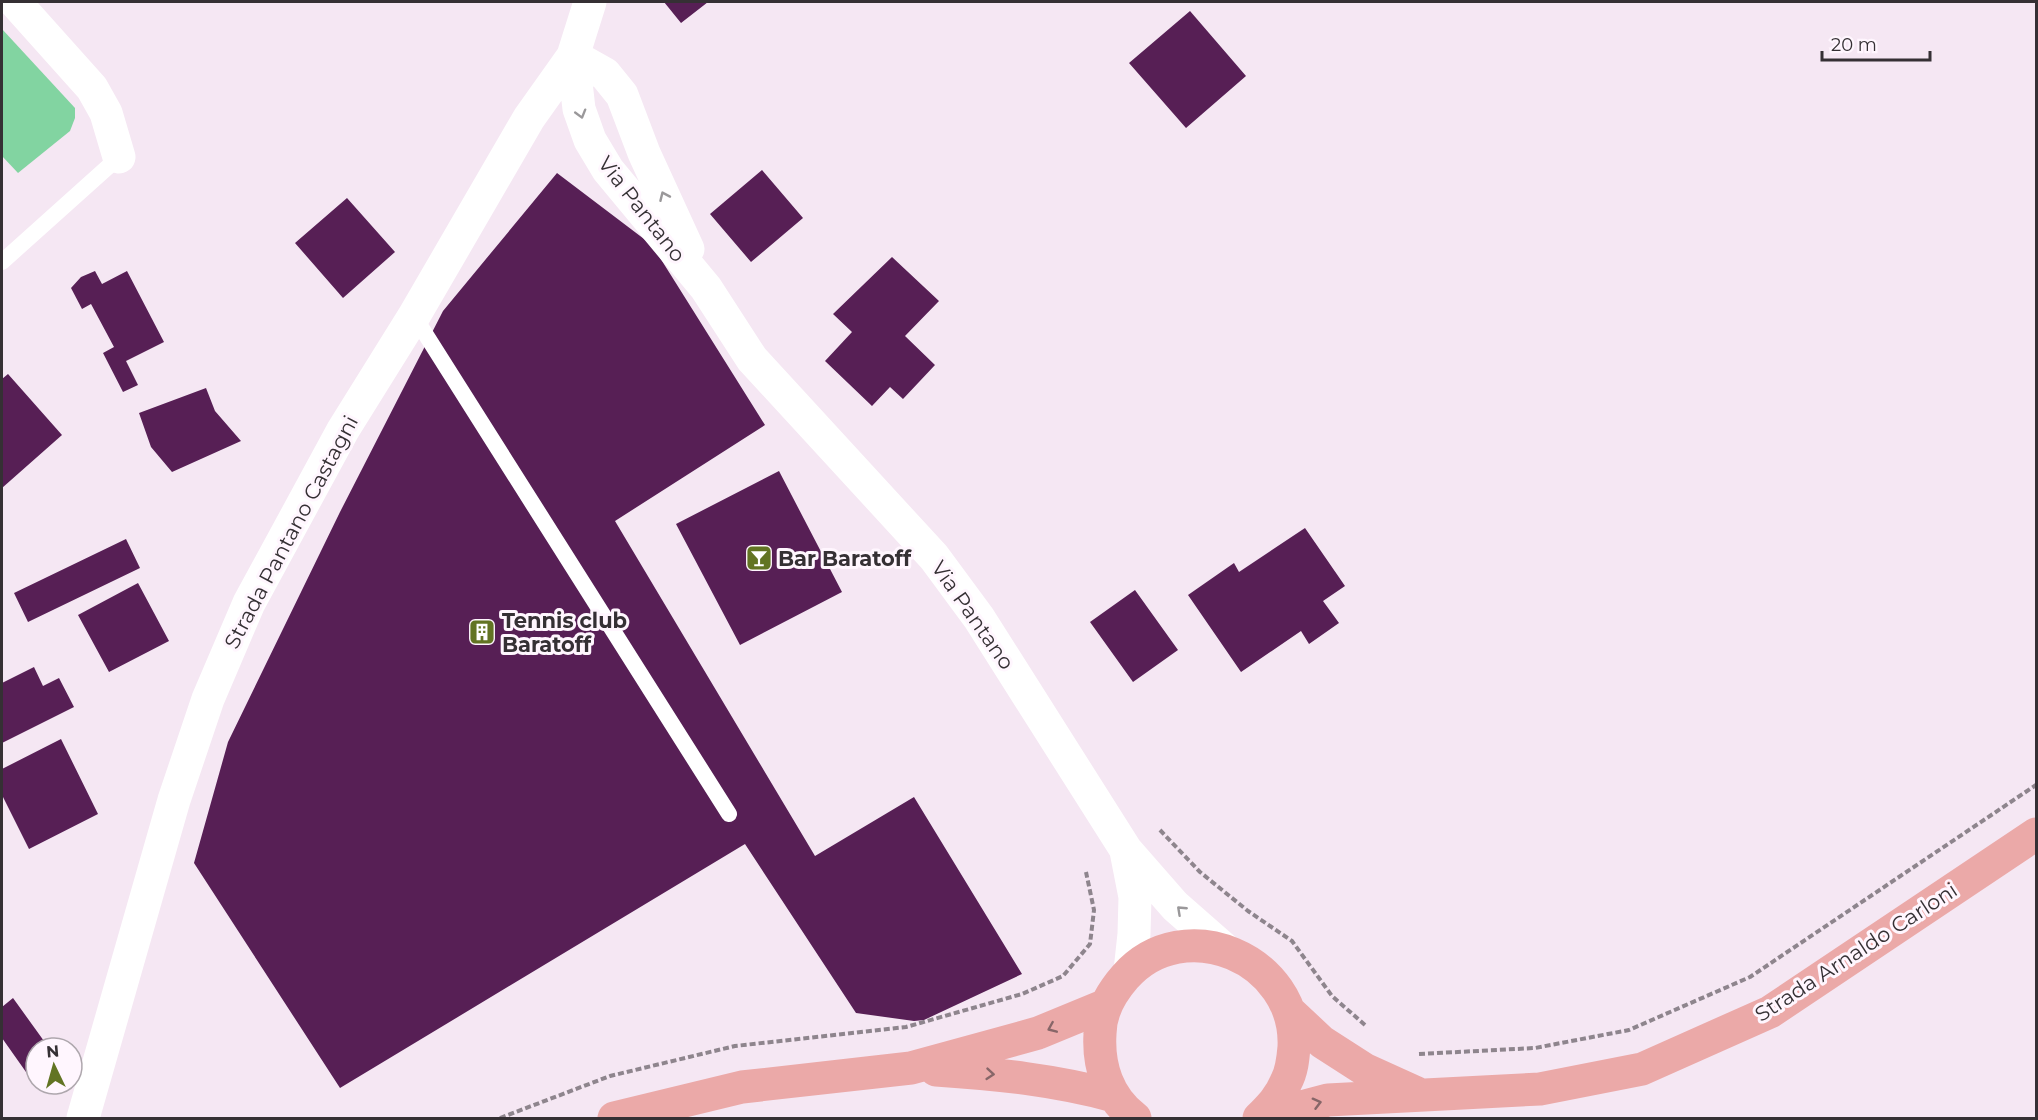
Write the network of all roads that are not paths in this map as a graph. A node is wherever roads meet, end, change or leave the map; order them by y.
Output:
1 (15, 2) edge
2 (590, 2) edge
3 (573, 56) junction
4 (119, 157) joint
5 (2, 262) edge
6 (706, 288) junction
7 (414, 316) junction
8 (729, 814) dead end
9 (2037, 834) edge
10 (1126, 850) junction
11 (1224, 949) junction
12 (1130, 971) junction
13 (1106, 1005) junction
14 (1290, 1012) junction
15 (911, 1068) junction
16 (1421, 1095) junction
17 (1127, 1112) edge
18 (83, 1119) edge
19 (614, 1119) edge
20 (1260, 1119) edge

1 - 4 street
2 - 3 street, Via Pantano
6 -> 3 street, Via Pantano
3 -> 6 street, Via Pantano
3 - 7 street, Strada Pantano Castagni
4 - 5 lane
6 - 10 street, Via Pantano
7 - 8 lane
7 - 18 street, Strada Pantano Castagni
9 - 16 main road, Strada Arnaldo Carloni
11 -> 10 street, Via Pantano
10 - 12 street, Via Pantano
11 - 12 main road
11 - 14 main road
12 - 13 main road
13 -> 15 main road
13 - 17 main road
14 - 16 main road, Strada Arnaldo Carloni
14 - 20 main road
15 -> 17 main road
15 - 19 main road
20 -> 16 main road, Strada Arnaldo Carloni

